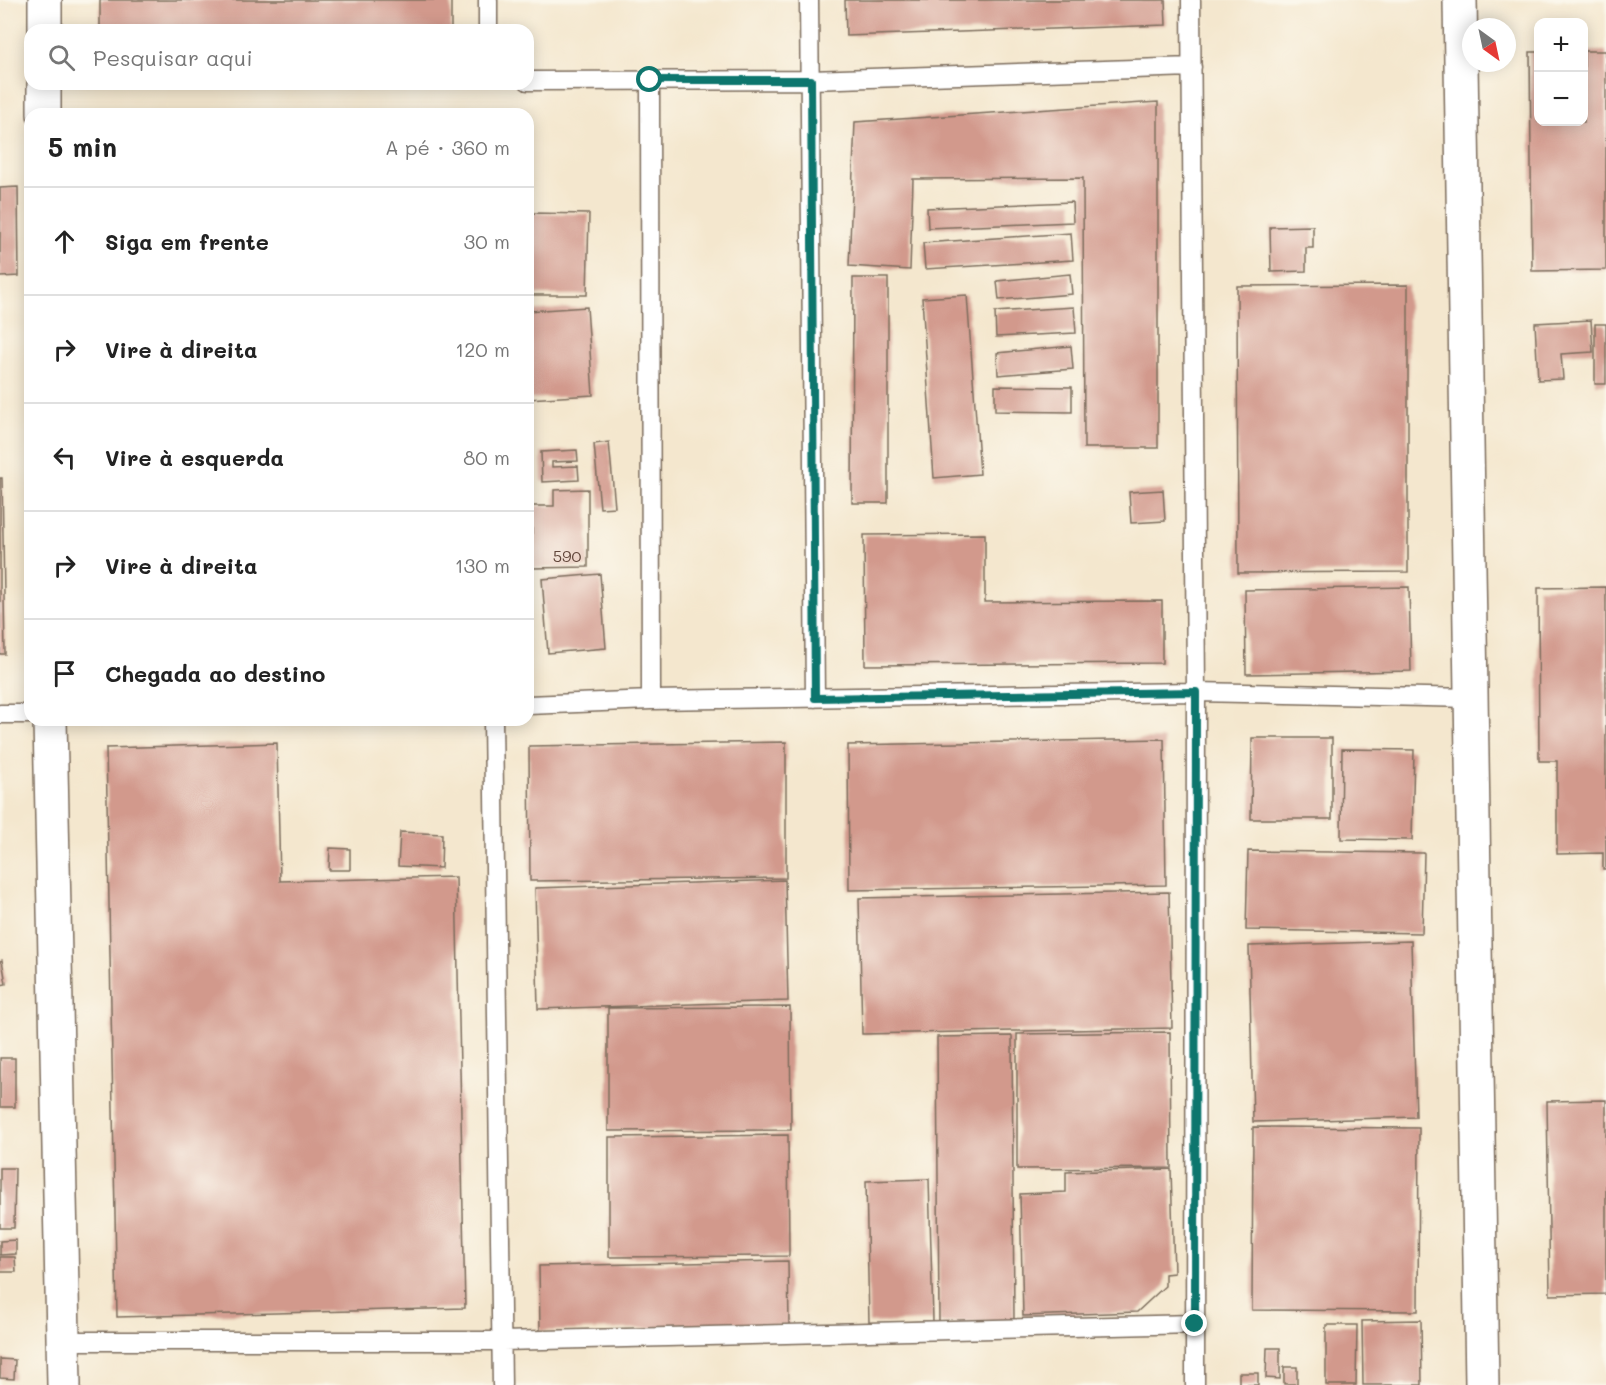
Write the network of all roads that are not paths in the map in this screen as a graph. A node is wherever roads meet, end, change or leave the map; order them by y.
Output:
1 (45, 0) edge
2 (488, 0) edge
3 (809, 0) edge
4 (1191, 0) edge
5 (1460, 0) edge
6 (45, 24) edge
7 (488, 24) edge
8 (1192, 68) junction
9 (650, 80) junction
10 (811, 80) junction
11 (534, 81) edge
12 (44, 90) edge
13 (44, 108) edge
14 (1196, 692) junction
15 (815, 698) junction
16 (1472, 698) junction
17 (651, 700) junction
18 (534, 705) edge
19 (0, 714) edge
20 (24, 714) edge
21 (50, 726) edge
22 (493, 726) edge
23 (1195, 1324) junction
24 (63, 1341) junction
25 (501, 1341) junction
26 (64, 1385) edge
27 (502, 1385) edge
28 (1195, 1385) edge
29 (1482, 1385) edge

1 - 6 street
2 - 7 lane
3 - 10 lane
4 - 8 lane
5 - 16 street
8 - 10 lane
8 - 14 lane
9 - 10 lane
9 - 11 lane
9 - 17 lane
10 - 15 lane
12 - 13 street
14 - 15 lane
14 - 16 lane
14 - 23 lane
15 - 17 lane
16 - 29 street
17 - 18 lane
19 - 20 lane
21 - 24 street
22 - 25 lane
23 - 25 lane
23 - 28 lane
24 - 25 lane
24 - 26 street
25 - 27 lane

